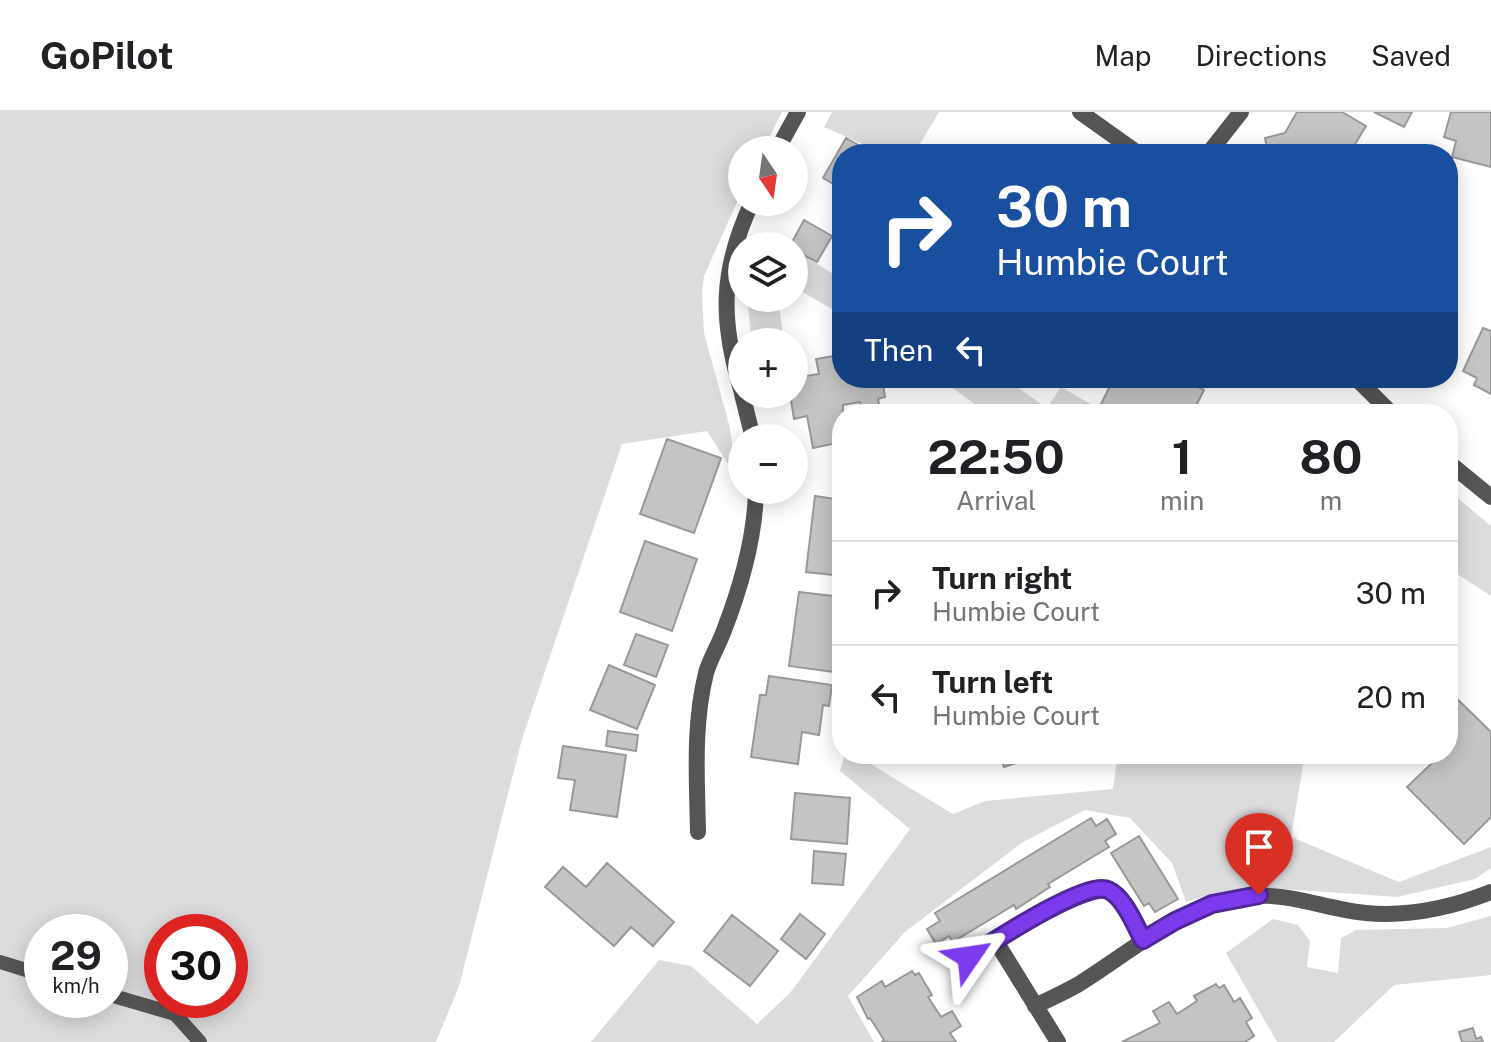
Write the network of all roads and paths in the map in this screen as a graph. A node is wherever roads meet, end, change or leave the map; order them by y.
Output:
1 (798, 112) edge
2 (1080, 112) edge
3 (1241, 112) edge
4 (785, 136) edge
5 (1125, 144) edge
6 (1216, 144) edge
7 (747, 216) edge
8 (728, 338) edge
9 (1366, 388) edge
10 (1382, 404) edge
11 (1458, 470) edge
12 (1491, 497) edge
13 (756, 504) edge
14 (698, 832) dead end
15 (1491, 892) edge
16 (995, 940) junction
17 (1143, 940) junction
18 (969, 957) dead end
19 (0, 962) edge
20 (24, 969) edge
21 (128, 1000) edge
22 (1035, 1006) junction
23 (200, 1042) edge
24 (1058, 1042) edge

1 - 4 street
2 - 5 street
3 - 6 street
7 - 8 street
9 - 10 street
11 - 12 street
13 - 14 street
15 - 17 street
16 - 17 street
16 - 18 street
16 - 22 street
17 - 22 street
19 - 20 lane
21 - 23 lane
22 - 24 street

